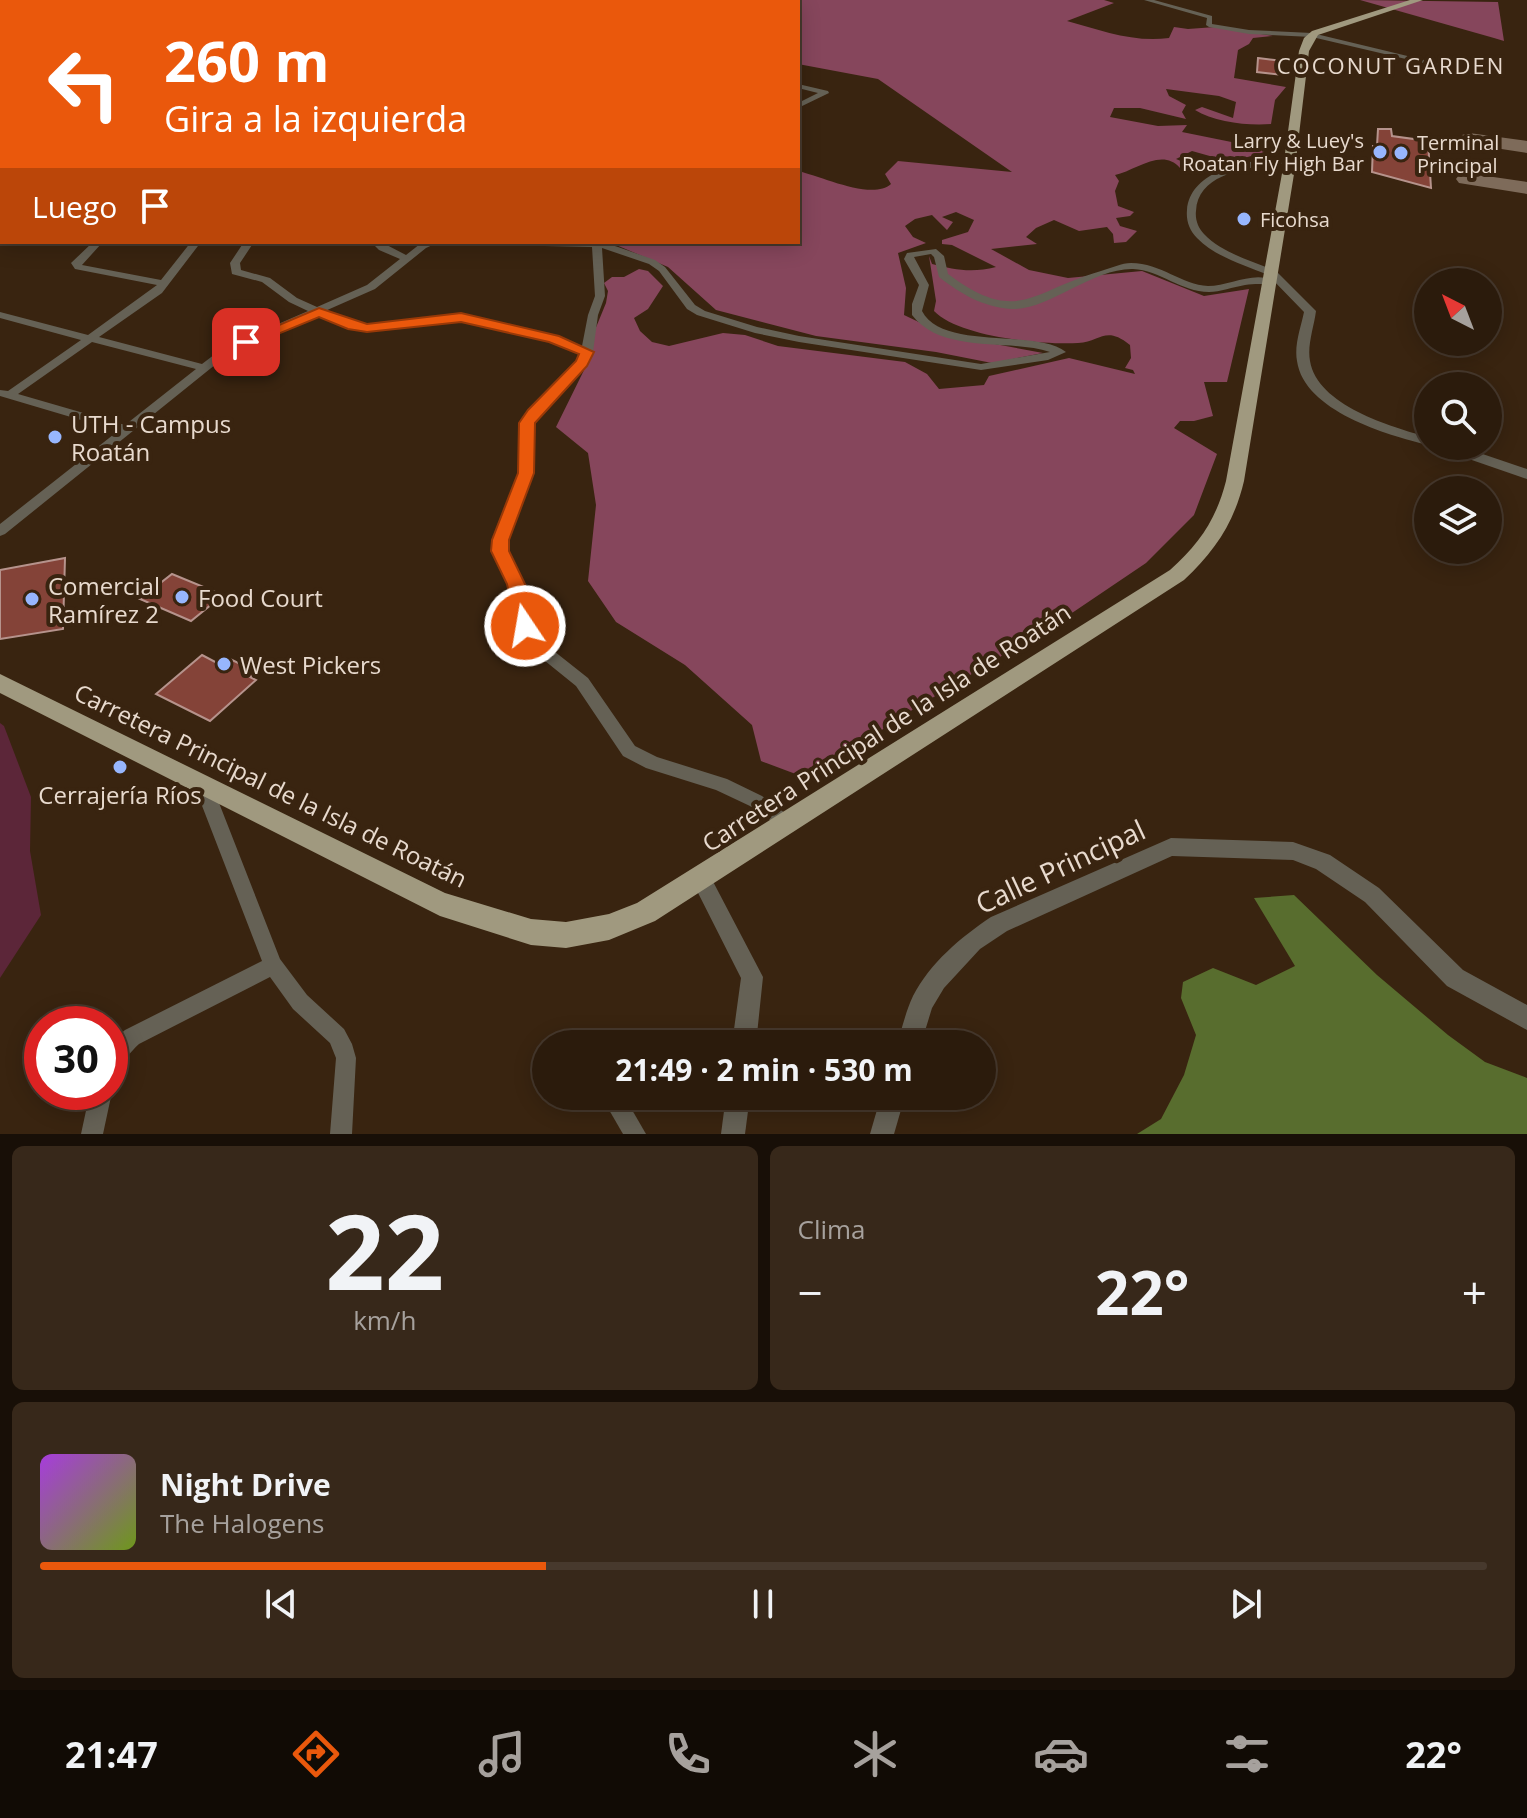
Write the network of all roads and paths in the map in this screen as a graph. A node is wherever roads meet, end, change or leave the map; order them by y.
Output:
1 (1147, 0) edge
2 (1419, 0) edge
3 (1312, 35) junction
4 (1474, 73) dead end
5 (800, 87) edge
6 (800, 97) edge
7 (815, 99) junction
8 (800, 105) edge
9 (1290, 160) junction
10 (96, 244) edge
11 (195, 244) edge
12 (248, 244) edge
13 (378, 244) edge
14 (431, 244) edge
15 (598, 244) edge
16 (601, 244) edge
17 (407, 259) junction
18 (1271, 277) junction
19 (165, 284) junction
20 (319, 312) junction
21 (0, 315) edge
22 (91, 338) junction
23 (587, 352) junction
24 (203, 368) junction
25 (5, 393) edge
26 (126, 429) junction
27 (1414, 436) edge
28 (1486, 460) edge
29 (1527, 474) edge
30 (0, 531) edge
31 (0, 683) edge
32 (203, 785) junction
33 (787, 824) junction
34 (701, 879) junction
35 (273, 965) junction
36 (1527, 1018) edge
37 (746, 1030) edge
38 (913, 1030) edge
39 (128, 1041) edge
40 (97, 1110) edge
41 (620, 1110) edge
42 (736, 1110) edge
43 (889, 1110) edge
44 (92, 1134) edge
45 (341, 1134) edge
46 (635, 1134) edge
47 (733, 1134) edge
48 (882, 1134) edge

1 - 3 street
2 - 3 main road
3 - 4 street
3 - 9 main road, Carretera Principal de la Isla de Roatán
5 - 7 street
6 - 7 street
7 - 8 street
9 - 18 main road, Carretera Principal de la Isla de Roatán
9 - 18 street
10 - 19 street
11 - 19 street
12 - 20 street
13 - 17 street
14 - 17 street
15 - 23 street
16 - 18 street
17 - 20 street
18 - 27 street
18 - 33 main road, Carretera Principal de la Isla de Roatán
19 - 22 street
20 - 23 street
20 - 24 street
21 - 22 street
22 - 24 street
22 - 25 street
23 - 33 street
24 - 26 street
25 - 26 street
26 - 30 street
28 - 29 street
31 - 32 main road, Carretera Principal de la Isla de Roatán
32 - 34 main road, Carretera Principal de la Isla de Roatán
32 - 35 street
33 - 34 main road, Carretera Principal de la Isla de Roatán
34 - 37 street
35 - 39 street
35 - 45 street
36 - 38 street, Calle Principal
40 - 44 street
41 - 46 street
42 - 47 street
43 - 48 street

